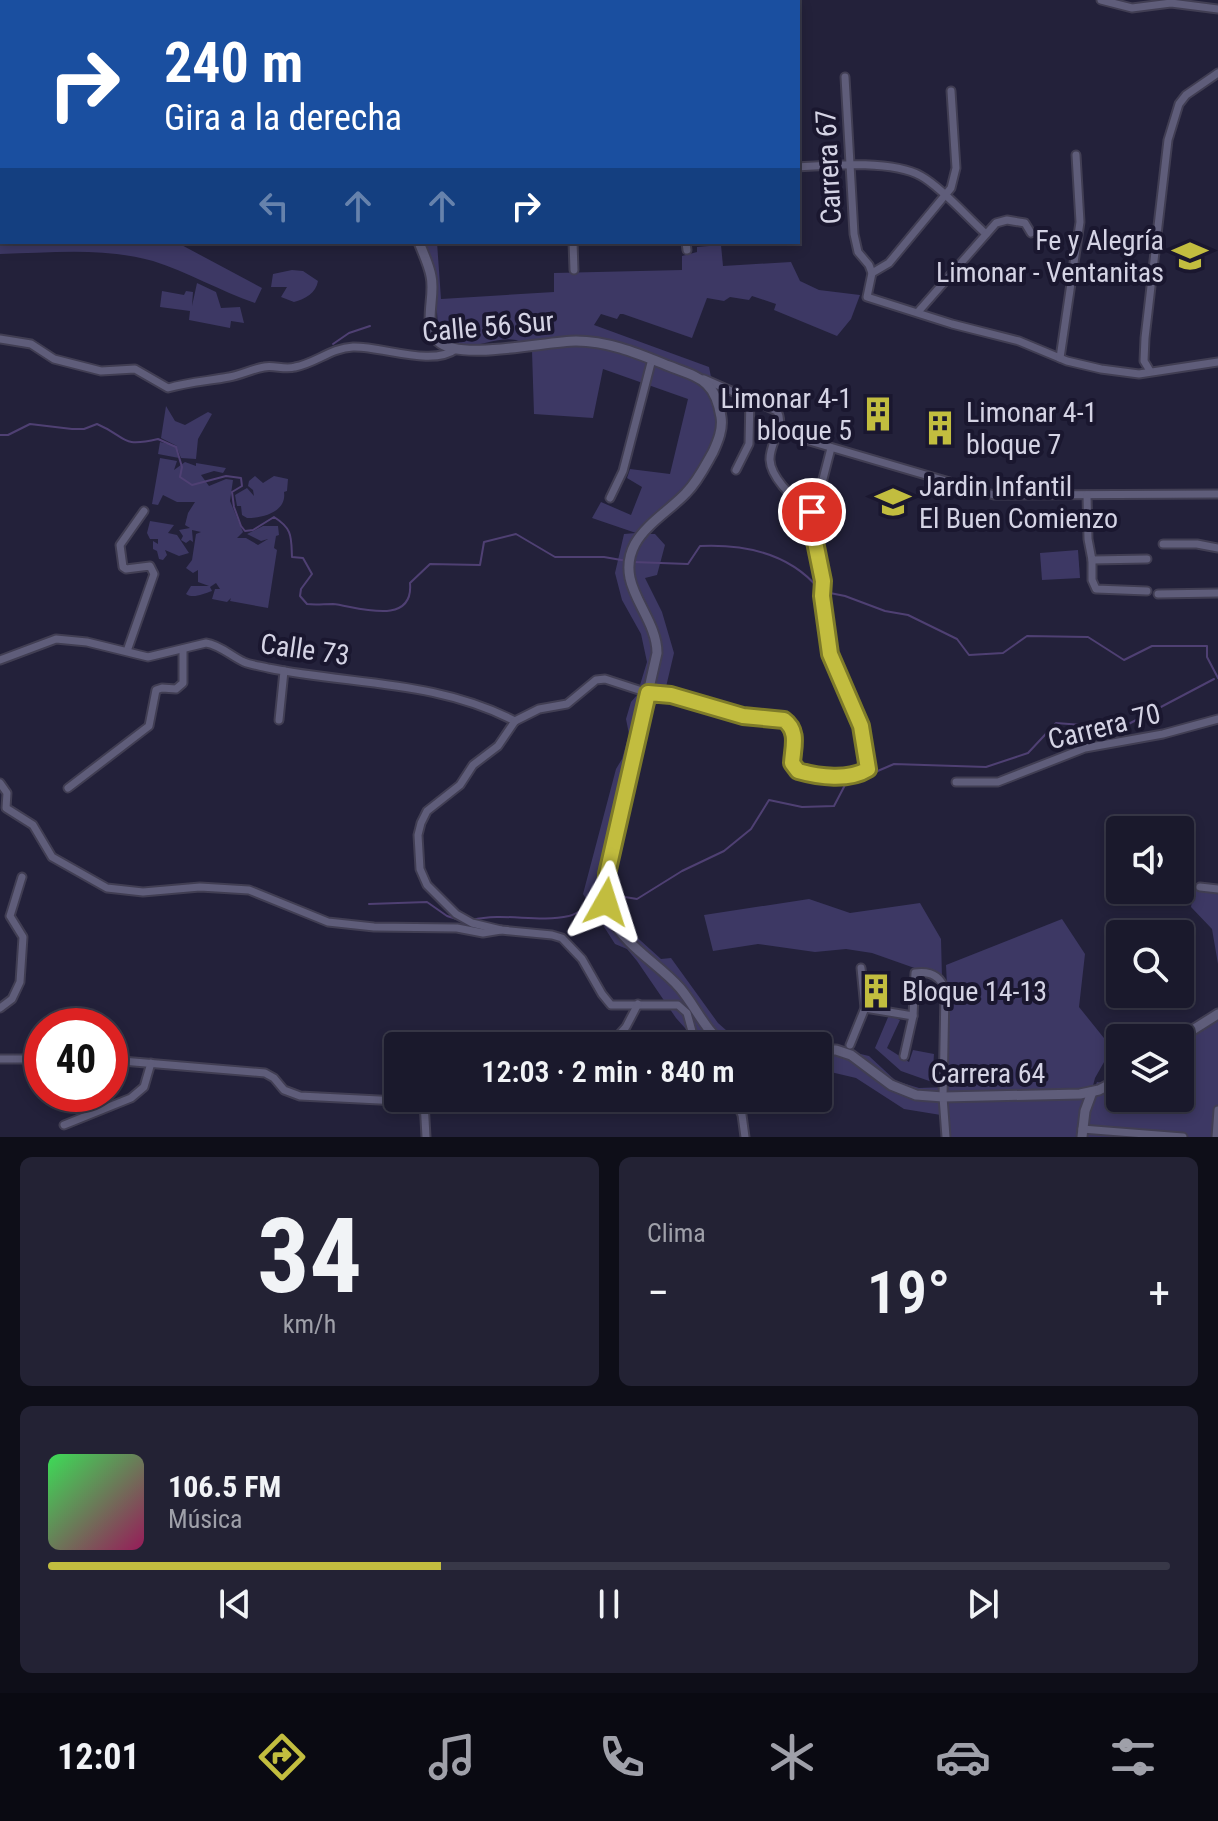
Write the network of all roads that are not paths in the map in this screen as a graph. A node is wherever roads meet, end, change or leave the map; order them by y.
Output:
1 (1101, 0) edge
2 (1218, 9) edge
3 (1218, 73) edge
4 (845, 77) dead end
5 (951, 91) dead end
6 (1076, 155) dead end
7 (849, 165) junction
8 (800, 167) edge
9 (945, 197) junction
10 (1031, 233) dead end
11 (986, 234) junction
12 (420, 244) edge
13 (573, 244) edge
14 (574, 270) dead end
15 (872, 273) junction
16 (918, 312) junction
17 (0, 339) edge
18 (456, 349) junction
19 (1060, 358) junction
20 (652, 359) junction
21 (1218, 362) edge
22 (1150, 371) junction
23 (704, 379) junction
24 (750, 397) junction
25 (780, 427) junction
26 (789, 435) junction
27 (772, 446) junction
28 (831, 448) junction
29 (736, 470) dead end
30 (1218, 494) edge
31 (1087, 495) junction
32 (610, 498) dead end
33 (144, 511) dead end
34 (812, 512) junction
35 (1163, 544) dead end
36 (1218, 548) edge
37 (1147, 559) dead end
38 (1092, 560) junction
39 (1147, 591) dead end
40 (1218, 593) edge
41 (1158, 594) dead end
42 (183, 649) junction
43 (127, 651) junction
44 (1, 663) edge
45 (284, 671) junction
46 (648, 693) junction
47 (1218, 719) edge
48 (279, 720) dead end
49 (515, 721) junction
50 (956, 782) dead end
51 (0, 783) edge
52 (68, 788) dead end
53 (22, 877) dead end
54 (1200, 887) dead end
55 (1218, 889) edge
56 (501, 930) junction
57 (861, 968) dead end
58 (638, 1004) junction
59 (0, 1008) edge
60 (865, 1008) junction
61 (1218, 1014) edge
62 (913, 1016) junction
63 (1194, 1029) edge
64 (622, 1032) edge
65 (692, 1032) edge
66 (710, 1032) edge
67 (850, 1045) dead end
68 (832, 1050) edge
69 (904, 1056) dead end
70 (0, 1059) edge
71 (24, 1059) edge
72 (128, 1061) edge
73 (151, 1063) junction
74 (1106, 1086) edge
75 (1092, 1092) junction
76 (943, 1097) junction
77 (384, 1099) edge
78 (1218, 1110) edge
79 (425, 1112) edge
80 (741, 1112) edge
81 (64, 1125) dead end
82 (1082, 1133) edge
83 (1135, 1135) edge
84 (426, 1137) edge
85 (745, 1137) edge
86 (946, 1137) edge
87 (1183, 1137) edge
88 (1216, 1137) edge

1 - 2 street
3 - 22 street
4 - 7 street, Carrera 67
5 - 9 street
6 - 19 street
7 - 8 street
7 - 9 street
7 - 15 street, Carrera 67
9 - 11 street
9 - 15 street
10 - 11 street
11 - 16 street
12 - 18 street
13 - 14 street
15 - 16 street
16 - 19 street
17 - 18 street, Calle 56 Sur
18 - 20 street, Calle 56 Sur
19 - 22 street
20 - 23 street, Calle 56 Sur
20 - 32 street
21 - 22 street
23 - 24 street, Calle 56 Sur
23 - 46 street
24 - 25 street, Calle 56 Sur
24 - 29 street
25 - 26 street
25 - 27 street
26 - 27 street
26 - 28 street
27 - 34 street
28 - 31 street
28 - 34 street
30 - 31 street
31 - 38 street
33 - 43 street
34 - 46 street
35 - 36 street
37 - 38 street
38 - 39 street
40 - 41 street
42 - 43 street, Calle 73
42 - 45 street, Calle 73
42 - 52 street
43 - 44 street, Calle 73
45 - 48 street
45 - 49 street, Calle 73
46 - 49 street
46 - 66 street
47 - 50 street, Carrera 70
49 - 56 street
51 - 56 street
53 - 59 street
54 - 55 street
56 - 58 street
57 - 60 street
58 - 64 street
58 - 65 street
60 - 62 street
60 - 67 street
61 - 63 street
62 - 69 street
62 - 76 street
68 - 76 street, Carrera 64
70 - 71 street
72 - 73 street
73 - 77 street
73 - 81 street
74 - 75 street, Carrera 64
75 - 76 street, Carrera 64
75 - 82 street
76 - 86 street
78 - 88 street
79 - 84 street
80 - 85 street
82 - 83 street
83 - 87 street

